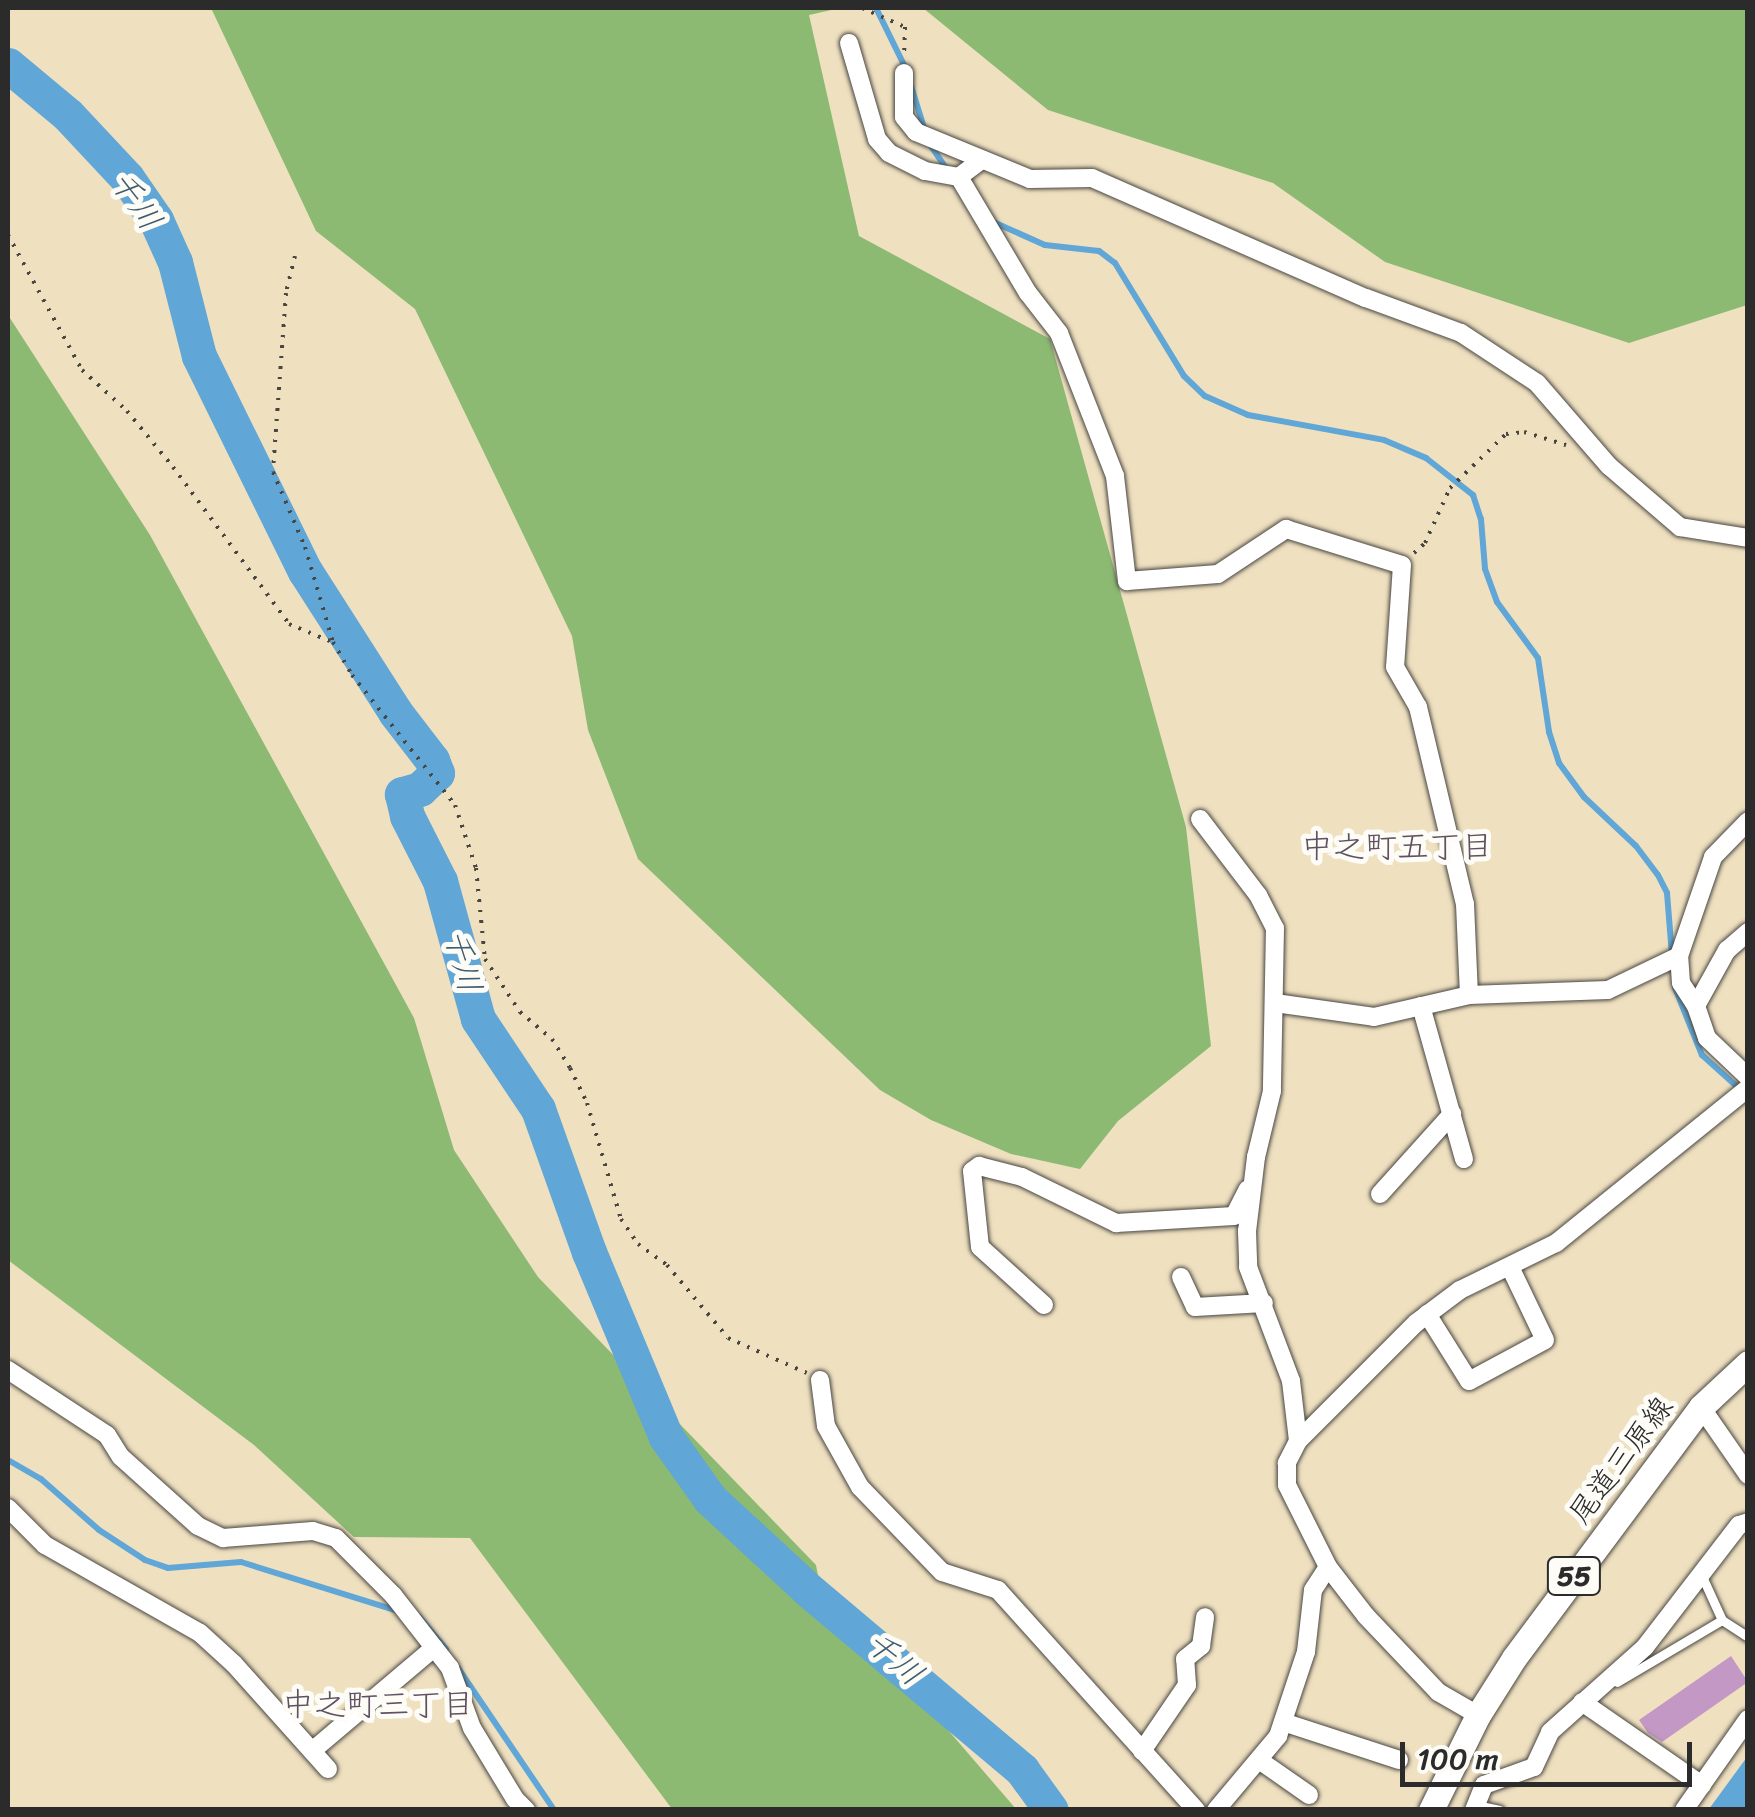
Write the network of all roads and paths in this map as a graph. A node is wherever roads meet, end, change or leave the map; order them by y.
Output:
1 (862, 8) edge
2 (849, 43) dead end
3 (904, 72) joint
4 (980, 160) junction
5 (960, 177) junction
6 (8, 234) edge
7 (295, 256) dead end
8 (1592, 447) junction
9 (1748, 538) edge
10 (1402, 565) junction
11 (333, 642) junction
12 (1200, 819) dead end
13 (1748, 821) edge
14 (1748, 932) edge
15 (1679, 956) junction
16 (1469, 995) junction
17 (1275, 1003) junction
18 (1421, 1006) junction
19 (1696, 1006) junction
20 (1748, 1077) edge
21 (1748, 1088) edge
22 (1452, 1114) junction
23 (1464, 1159) dead end
24 (1253, 1180) junction
25 (1380, 1194) dead end
26 (1512, 1269) junction
27 (1181, 1277) dead end
28 (1264, 1302) junction
29 (1044, 1305) dead end
30 (1427, 1314) junction
31 (1748, 1363) edge
32 (8, 1370) edge
33 (820, 1380) joint
34 (1701, 1407) junction
35 (1298, 1440) junction
36 (1748, 1475) edge
37 (8, 1508) edge
38 (1748, 1522) edge
39 (1328, 1566) junction
40 (1701, 1574) junction
41 (1205, 1617) dead end
42 (1722, 1620) junction
43 (1748, 1637) edge
44 (434, 1648) junction
45 (1582, 1702) junction
46 (1478, 1715) junction
47 (1748, 1719) edge
48 (1284, 1722) junction
49 (1142, 1751) junction
50 (312, 1752) junction
51 (1260, 1760) junction
52 (1399, 1760) dead end
53 (328, 1769) dead end
54 (1702, 1784) junction
55 (1309, 1795) dead end
56 (1475, 1807) edge
57 (526, 1810) edge
58 (1196, 1810) edge
59 (1216, 1810) edge
60 (1432, 1810) edge
61 (1500, 1810) edge
62 (1684, 1810) edge

1 - 3 path
2 - 5 street
3 - 4 street
4 - 5 street
4 - 8 street
5 - 10 street
6 - 11 path
7 - 11 path
8 - 9 street
8 - 10 path
10 - 16 street
11 - 33 path
12 - 17 street
13 - 15 street
14 - 19 street
15 - 16 street
15 - 19 street
16 - 18 street
17 - 18 street
17 - 24 street
18 - 22 street
19 - 20 street
21 - 26 street
22 - 23 street
22 - 25 street
24 - 28 street
24 - 29 street
26 - 30 street
26 - 30 street
27 - 28 street
28 - 35 street
30 - 35 street
31 - 34 main road, 尾道三原線 / 55
32 - 44 street
33 - 49 street
34 - 36 street
34 - 46 main road, 尾道三原線 / 55
35 - 39 street
37 - 50 street
38 - 40 street
39 - 46 street
39 - 48 street
40 - 42 lane
40 - 45 street
41 - 49 street
42 - 43 lane
42 - 45 lane
44 - 50 street
44 - 57 street
45 - 54 street
45 - 56 street
46 - 60 main road, 尾道三原線 / 55
47 - 54 street
48 - 51 street
48 - 52 street
49 - 58 street
50 - 53 street
51 - 55 street
51 - 59 street
54 - 62 street
56 - 61 lane

